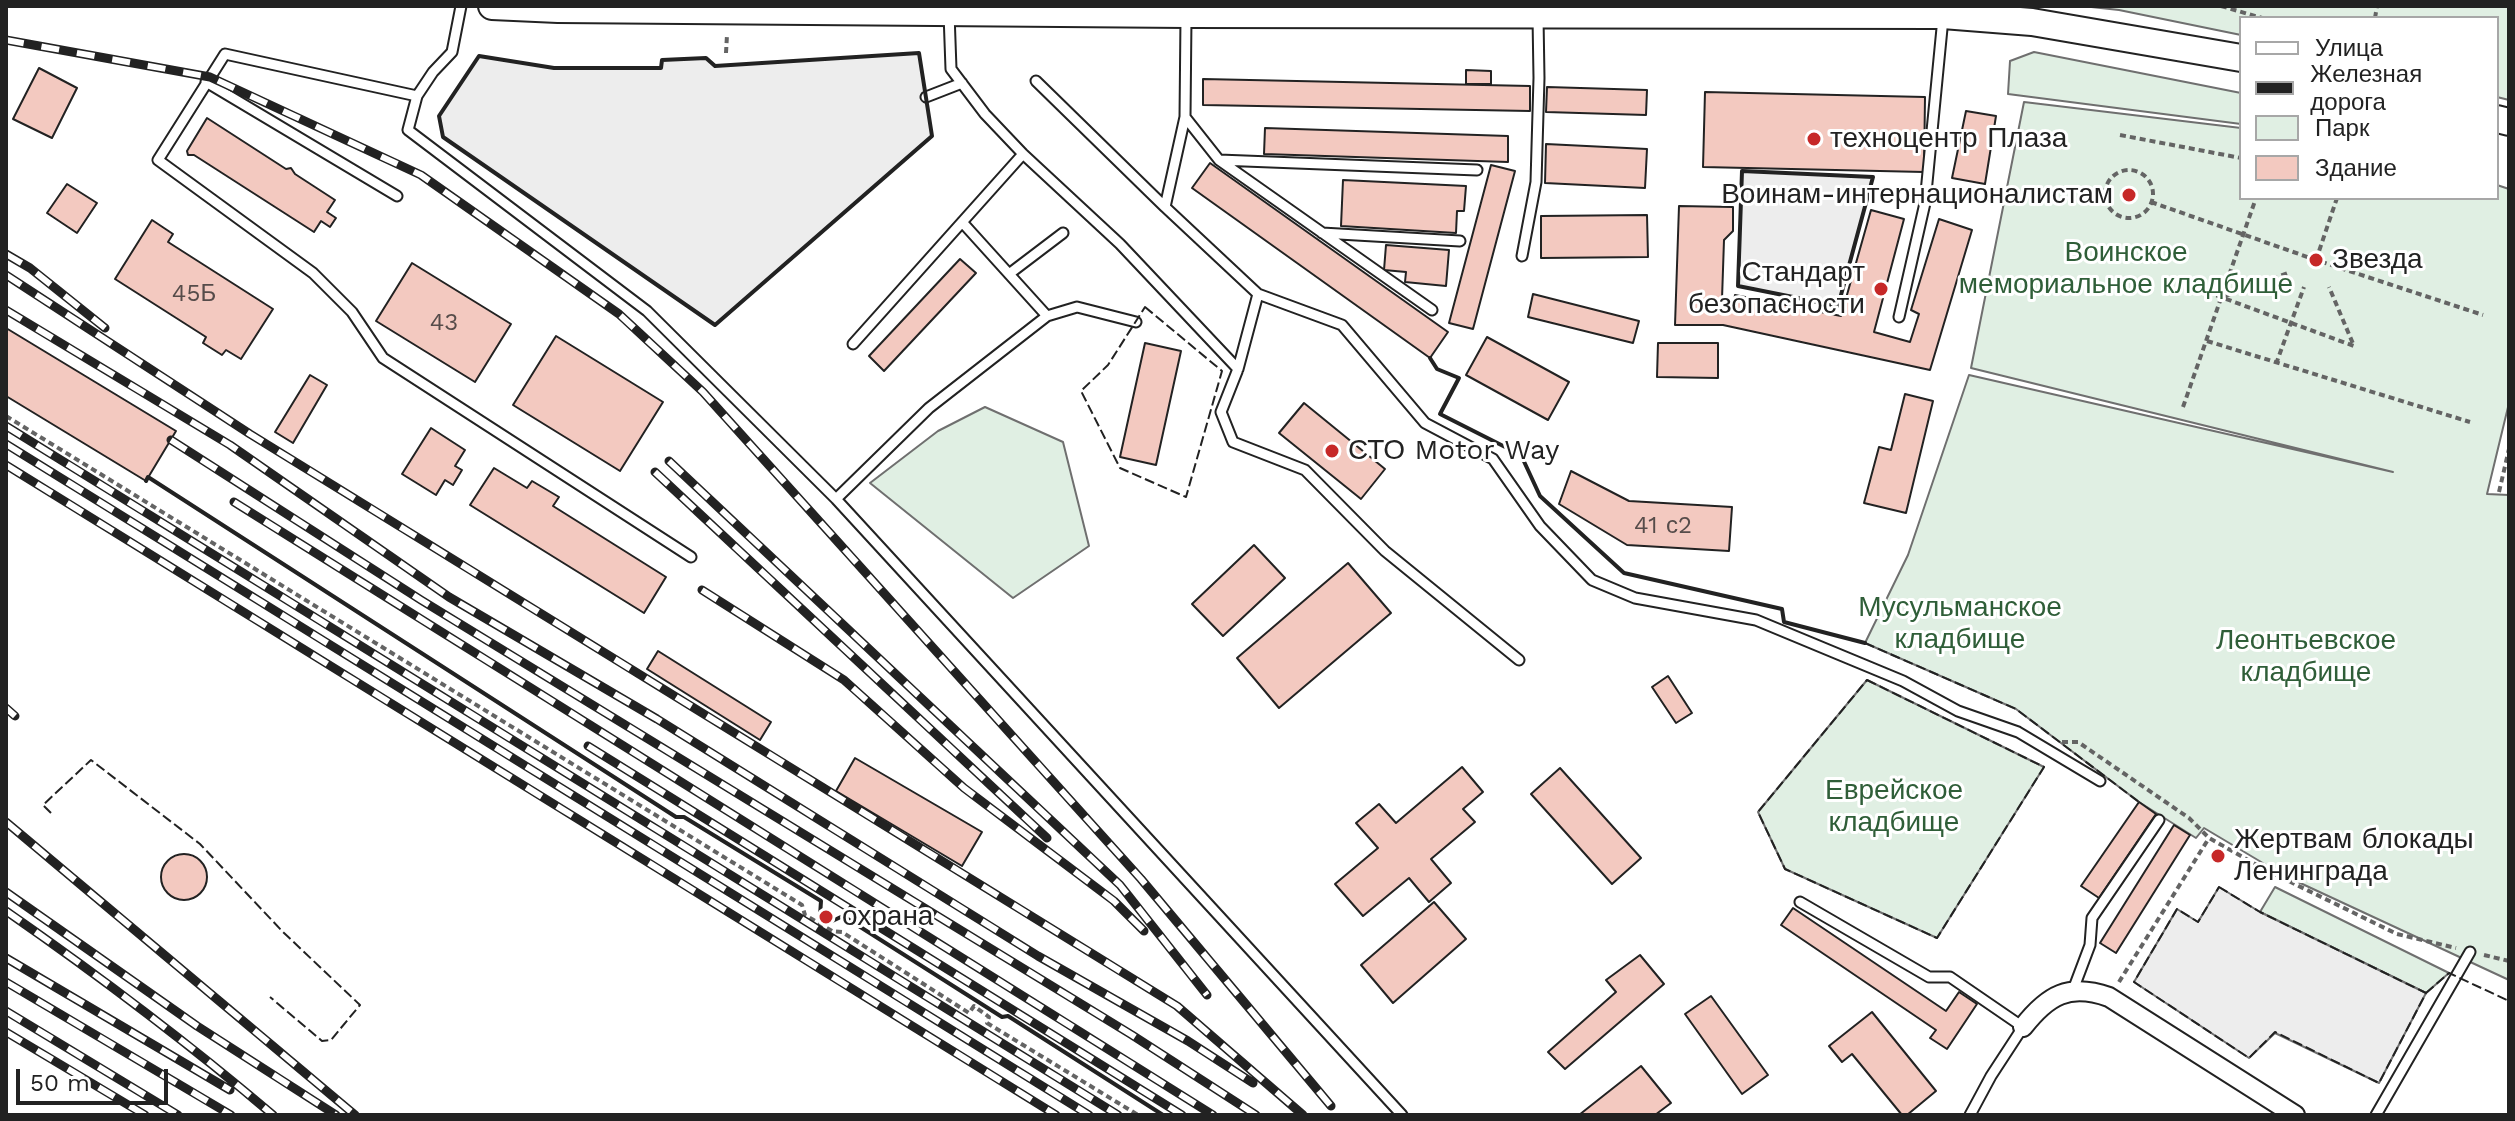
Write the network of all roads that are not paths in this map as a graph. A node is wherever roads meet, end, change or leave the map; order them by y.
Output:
1 (461, 6) edge
2 (492, 6) edge
3 (786, 8) edge
4 (1149, 10) edge
5 (1436, 10) edge
6 (949, 11) junction
7 (1186, 14) junction
8 (1537, 14) junction
9 (1943, 15) junction
10 (2239, 58) edge
11 (1036, 81) dead end
12 (206, 82) junction
13 (962, 83) junction
14 (417, 96) junction
15 (926, 97) dead end
16 (1185, 117) junction
17 (1023, 154) junction
18 (1219, 160) junction
19 (1477, 170) dead end
20 (397, 196) dead end
21 (1165, 207) junction
22 (962, 222) junction
23 (1063, 233) dead end
24 (1322, 233) junction
25 (1460, 241) dead end
26 (1522, 256) dead end
27 (1009, 274) junction
28 (1258, 294) junction
29 (1432, 310) dead end
30 (1047, 316) junction
31 (1899, 317) dead end
32 (1136, 322) dead end
33 (853, 344) dead end
34 (1238, 369) junction
35 (836, 499) junction
36 (691, 557) dead end
37 (1519, 660) dead end
38 (2100, 781) dead end
39 (2159, 820) dead end
40 (1800, 902) dead end
41 (2470, 952) road end
42 (2073, 990) junction
43 (2023, 1027) junction
44 (1402, 1115) edge
45 (1970, 1115) edge
46 (2295, 1115) edge
47 (2376, 1115) edge

1 - 14 lane
2 - 3 main road
3 - 6 main road
4 - 6 main road
4 - 7 main road
5 - 7 main road
5 - 8 main road
6 - 13 lane
7 - 16 lane
8 - 9 main road
8 - 26 lane
9 - 10 main road
9 - 31 lane
11 - 21 lane
12 - 14 lane
12 - 20 lane
12 - 36 lane
13 - 15 lane
13 - 17 lane
14 - 35 lane
16 - 18 lane
16 - 21 lane
17 - 22 lane
17 - 34 lane
18 - 19 lane
18 - 24 lane
21 - 28 lane
22 - 27 lane
22 - 33 lane
23 - 27 lane
24 - 25 lane
24 - 29 lane
27 - 30 lane
28 - 34 lane
28 - 38 lane
30 - 32 lane
30 - 35 lane
34 - 37 lane
35 - 44 lane
39 - 42 lane
40 - 43 lane
41 - 47 lane
42 - 43 street
42 - 46 street
43 - 45 lane

